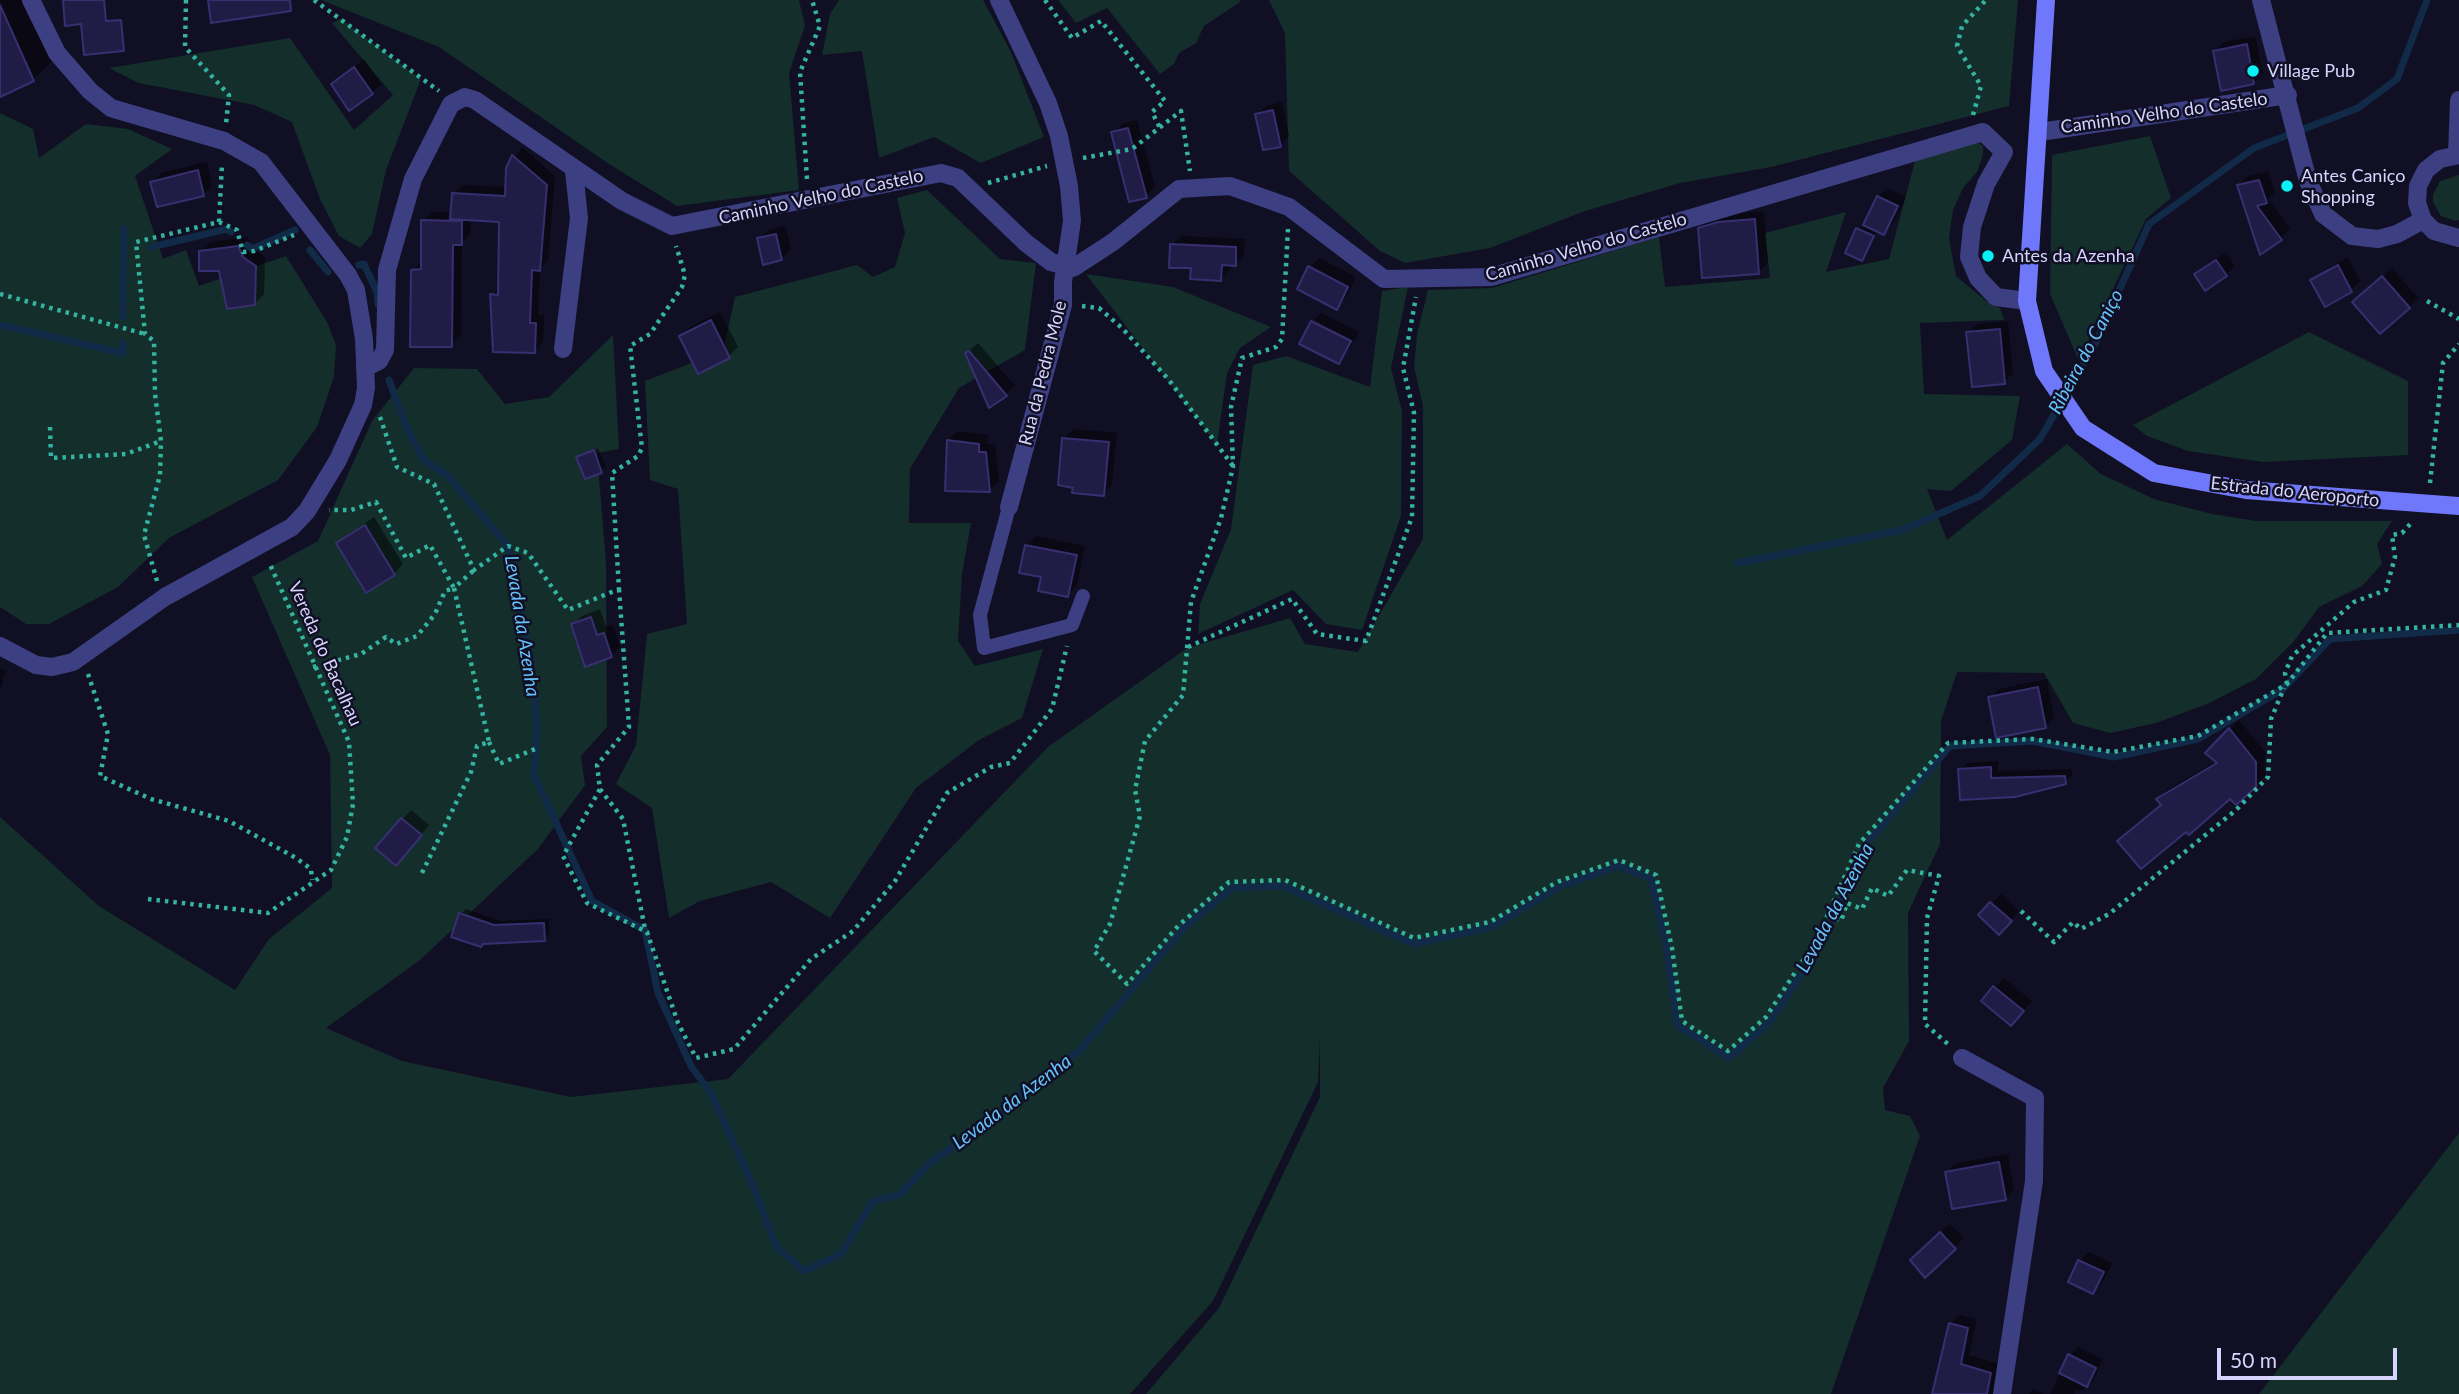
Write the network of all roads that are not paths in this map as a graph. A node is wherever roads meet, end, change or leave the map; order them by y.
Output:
1 (31, 0) edge
2 (999, 0) edge
3 (2046, 0) edge
4 (2261, 0) edge
5 (2288, 95) junction
6 (2458, 104) edge
7 (2040, 132) junction
8 (2458, 154) edge
9 (574, 171) junction
10 (2423, 220) junction
11 (2459, 238) edge
12 (1065, 267) junction
13 (2027, 301) junction
14 (562, 349) dead end
15 (365, 368) junction
16 (2459, 506) edge
17 (1009, 507) joint
18 (1083, 596) dead end
19 (0, 646) edge
20 (1962, 1058) road end
21 (2002, 1394) edge

1 - 15 street
2 - 12 street, Rua da Pedra Mole
3 - 7 main road, Estrada do Aeroporto
4 - 5 street
5 - 7 street, Caminho Velho do Castelo
5 - 10 street
6 - 8 street
7 - 13 main road, Estrada do Aeroporto
8 - 10 street
9 - 12 street, Caminho Velho do Castelo
9 - 14 street
9 - 15 street
10 - 11 street
12 - 13 street, Caminho Velho do Castelo
12 - 17 street, Rua da Pedra Mole
13 - 16 main road, Estrada do Aeroporto
15 - 19 street
17 - 18 lane
20 - 21 street

